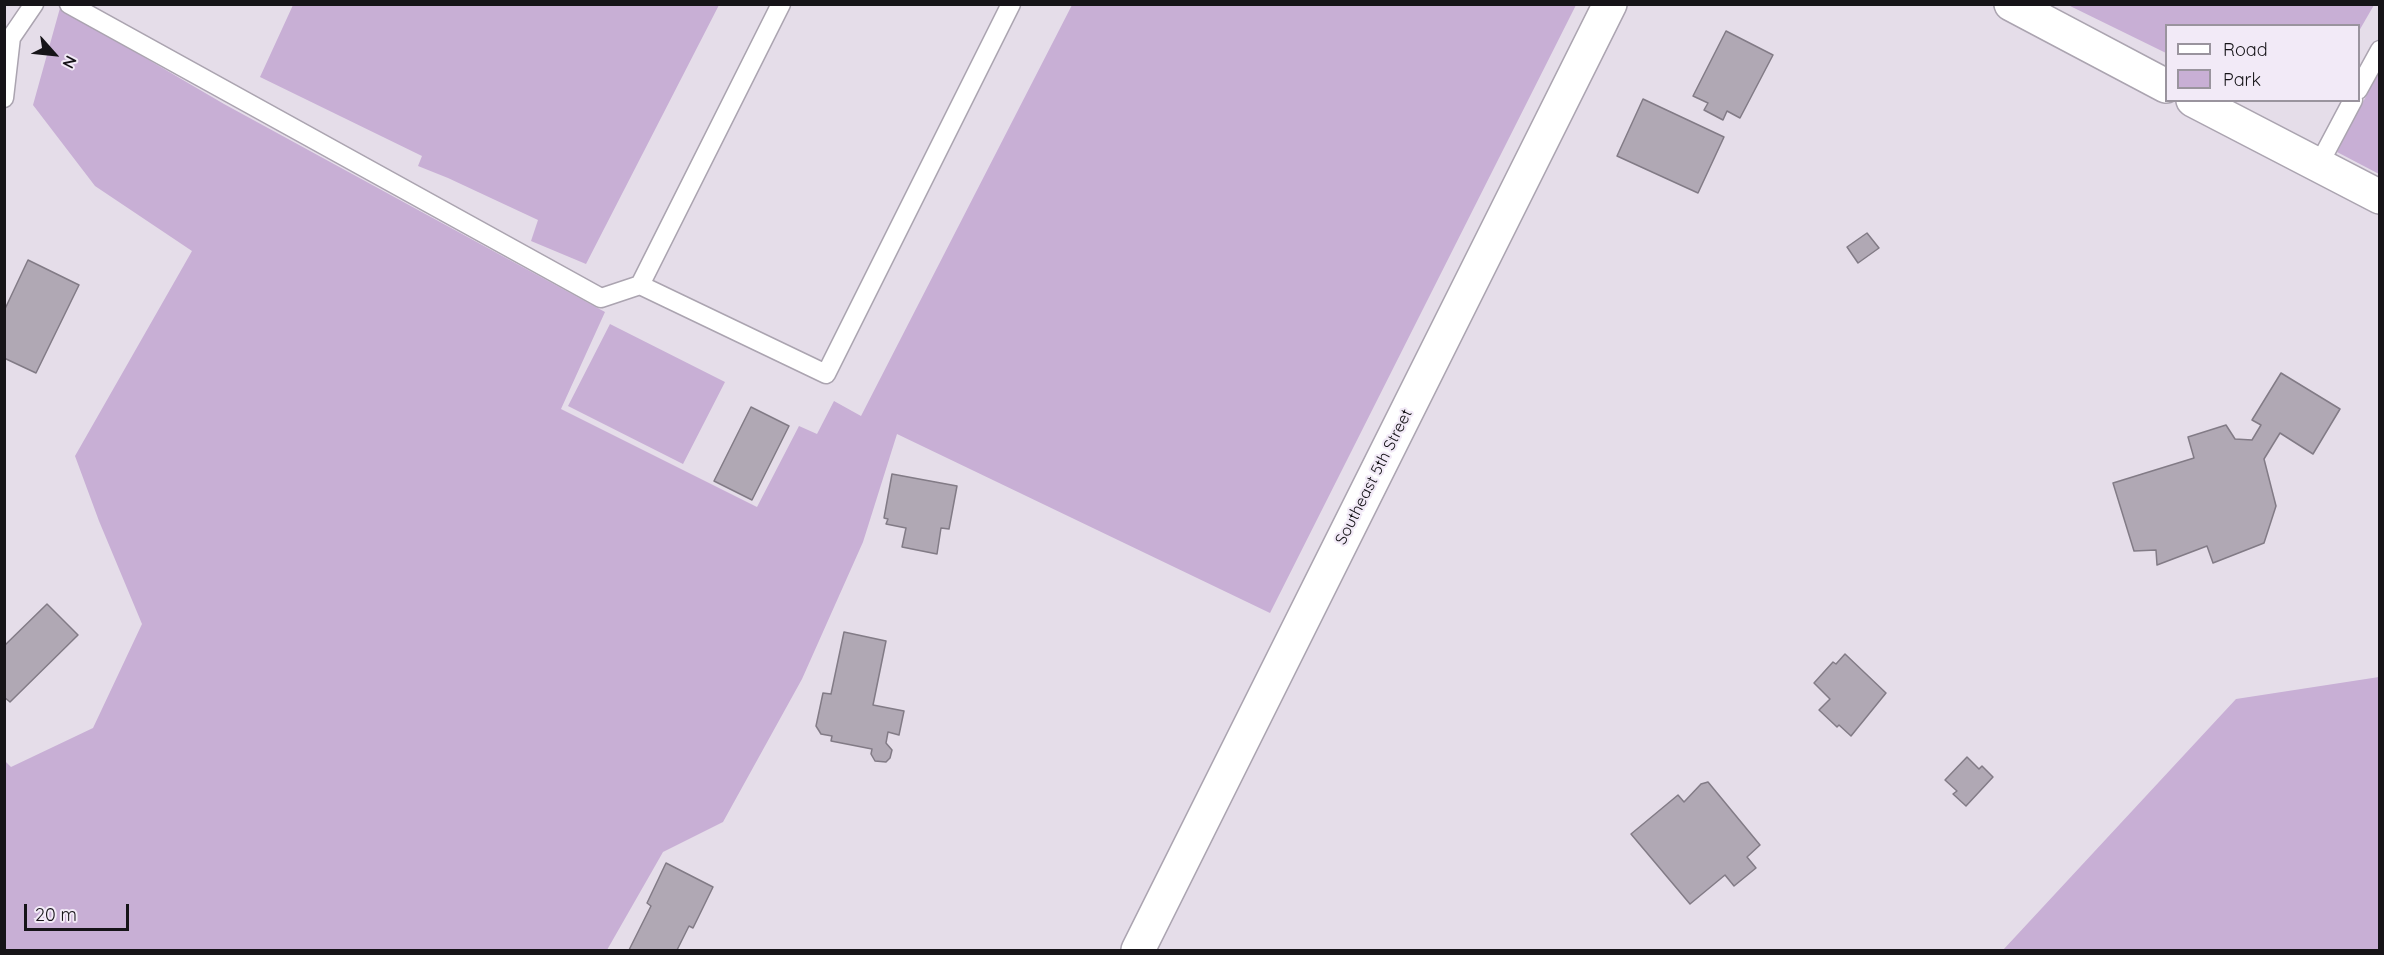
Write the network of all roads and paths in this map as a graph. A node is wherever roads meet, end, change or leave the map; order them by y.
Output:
1 (34, 4) edge
2 (69, 4) edge
3 (781, 4) edge
4 (1011, 4) edge
5 (1610, 4) edge
6 (2011, 4) edge
7 (8, 42) edge
8 (2379, 50) edge
9 (2165, 85) edge
10 (2360, 86) edge
11 (4, 98) edge
12 (2197, 102) edge
13 (2352, 102) edge
14 (2318, 166) junction
15 (2379, 197) edge
16 (640, 285) junction
17 (1138, 951) edge

1 - 7 lane
2 - 16 lane
3 - 16 lane
4 - 16 lane
5 - 17 street, Southeast 5th Street
6 - 9 street
7 - 11 lane
8 - 10 lane
12 - 14 street
13 - 14 lane
14 - 15 street

